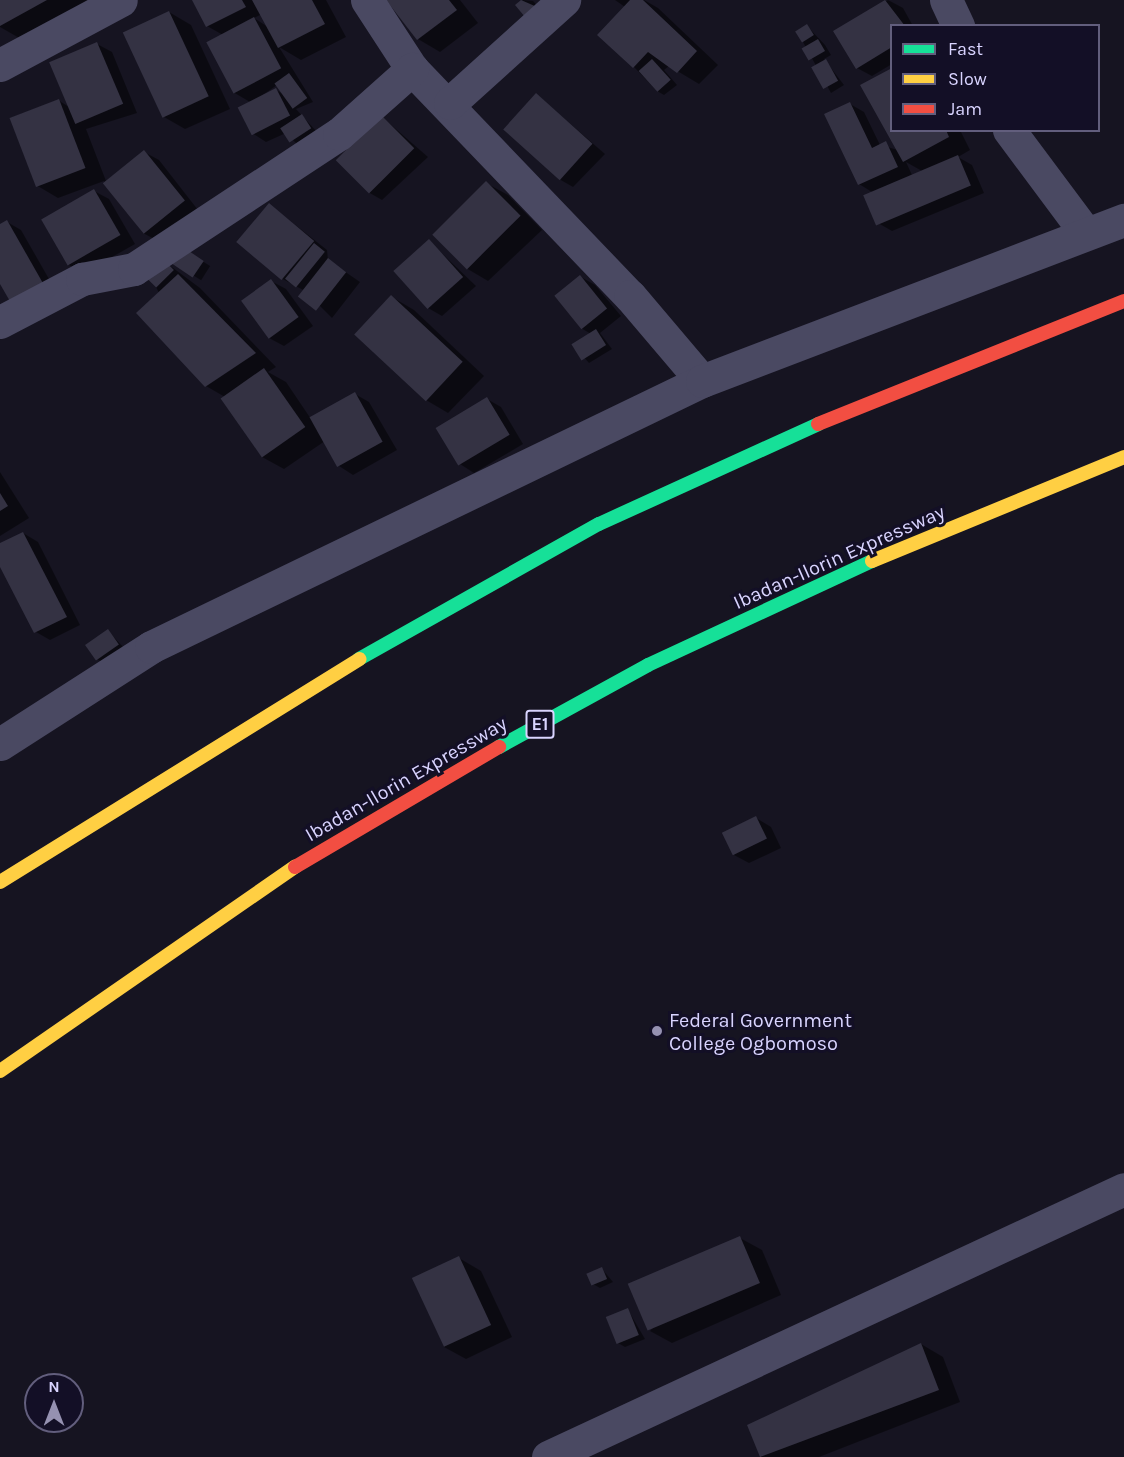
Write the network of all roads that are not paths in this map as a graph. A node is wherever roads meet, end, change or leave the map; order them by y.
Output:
1 (367, 0) edge
2 (564, 0) edge
3 (946, 0) edge
4 (117, 1) edge
5 (957, 24) edge
6 (0, 65) edge
7 (412, 69) junction
8 (450, 103) junction
9 (1010, 132) edge
10 (1124, 220) edge
11 (1085, 232) junction
12 (1124, 301) edge
13 (0, 322) edge
14 (702, 381) junction
15 (1124, 457) edge
16 (0, 744) edge
17 (0, 882) edge
18 (0, 1071) edge
19 (1124, 1189) edge
20 (548, 1457) edge

1 - 7 street
2 - 8 street
3 - 5 street
4 - 6 street
7 - 8 street
7 - 13 street
8 - 14 street
9 - 11 street
10 - 11 street
11 - 14 street
12 - 17 highway
14 - 16 street
15 - 18 highway, Ibadan-Ilorin Expressway / E1
19 - 20 street

